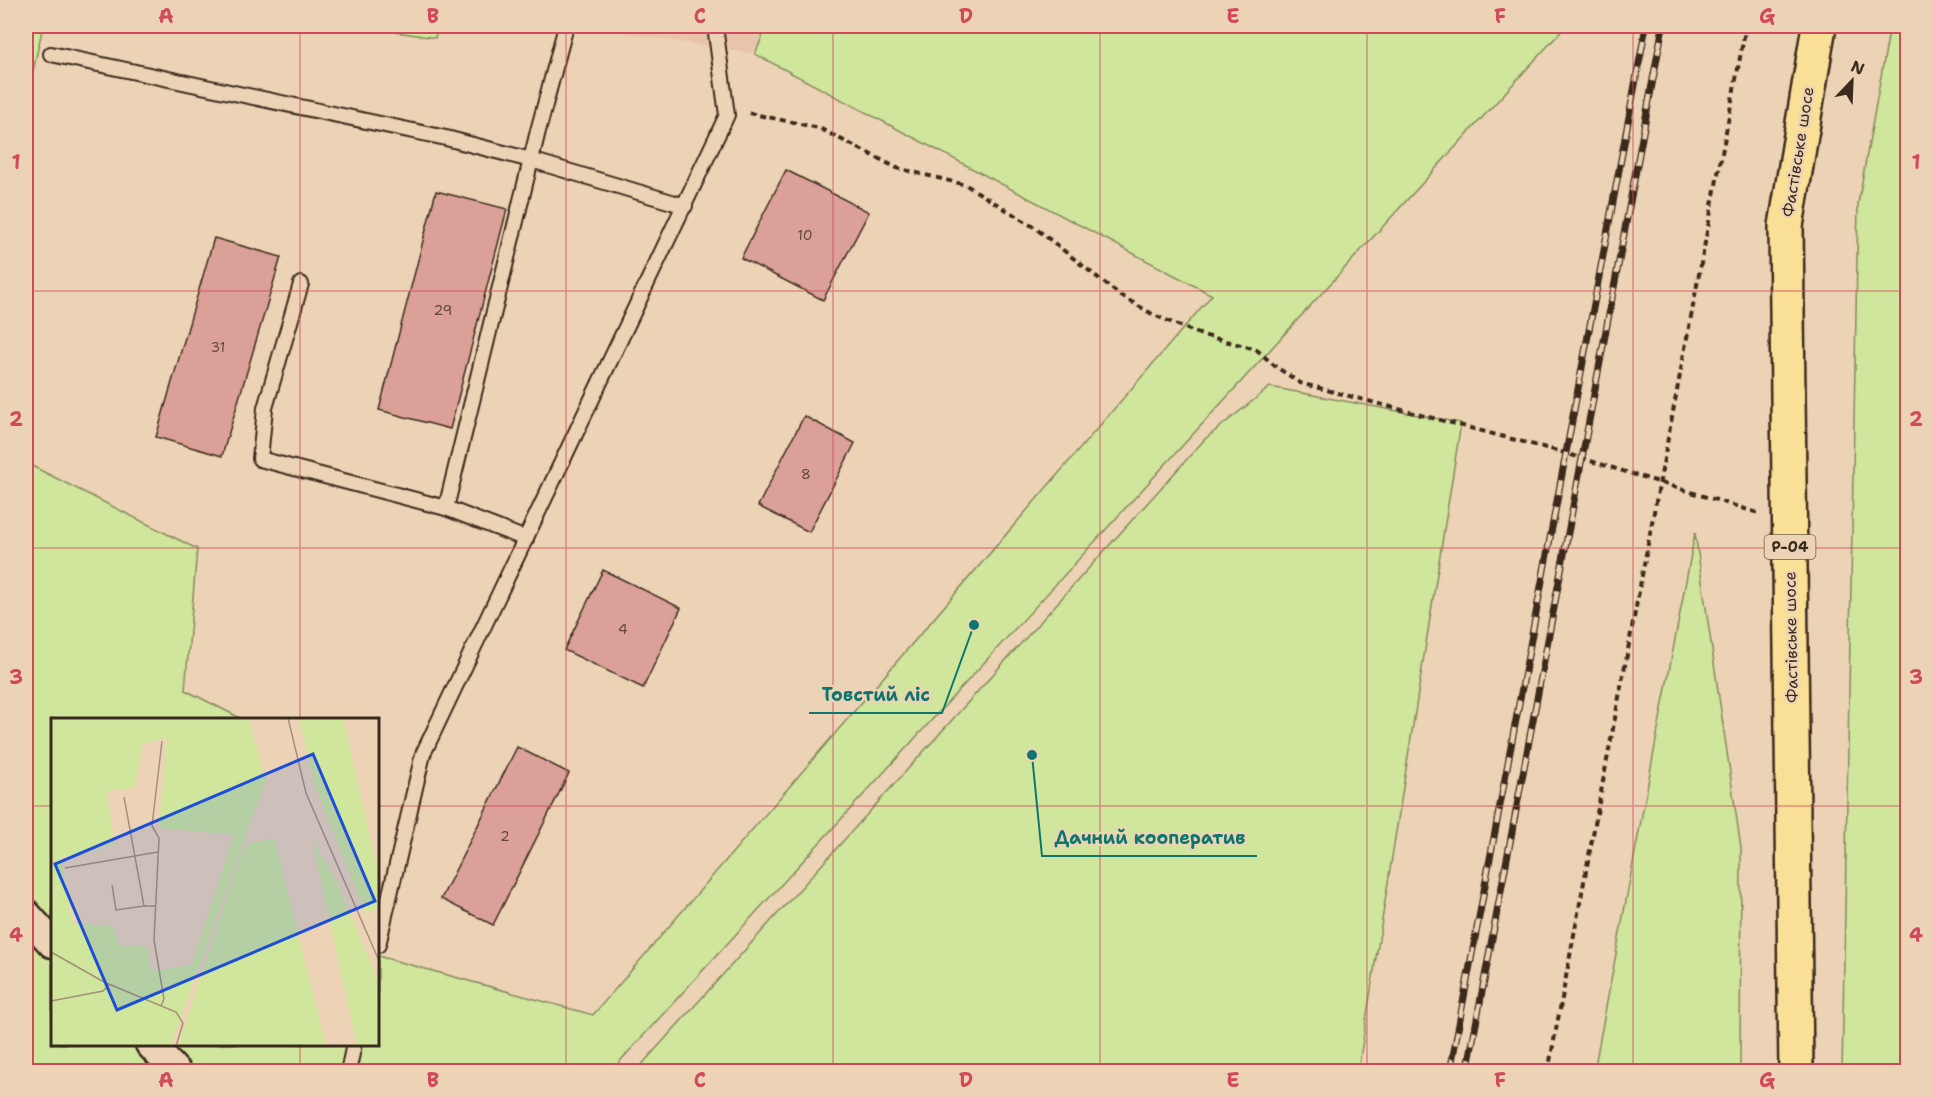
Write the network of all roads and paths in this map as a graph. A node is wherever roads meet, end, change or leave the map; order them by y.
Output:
1 (567, 26) edge
2 (715, 26) edge
3 (1746, 26) edge
4 (1819, 26) edge
5 (51, 54) dead end
6 (728, 115) junction
7 (531, 160) junction
8 (684, 206) junction
9 (301, 284) dead end
10 (1660, 484) junction
11 (446, 508) junction
12 (1790, 522) junction
13 (525, 539) junction
14 (26, 914) edge
15 (380, 937) edge
16 (51, 942) edge
17 (152, 1046) edge
18 (354, 1046) edge
19 (176, 1071) edge
20 (348, 1071) edge
21 (1548, 1071) edge
22 (1796, 1071) edge

1 - 7 lane
2 - 6 lane
3 - 10 path
4 - 12 main road, Фастівське шосе / Р-04
5 - 7 lane
6 - 8 lane
6 - 10 path
7 - 8 lane
7 - 11 lane
8 - 13 lane
9 - 11 lane
10 - 12 path
10 - 21 path
11 - 13 lane
12 - 22 main road, Фастівське шосе / Р-04
13 - 15 lane
14 - 16 street
17 - 19 street
18 - 20 lane

